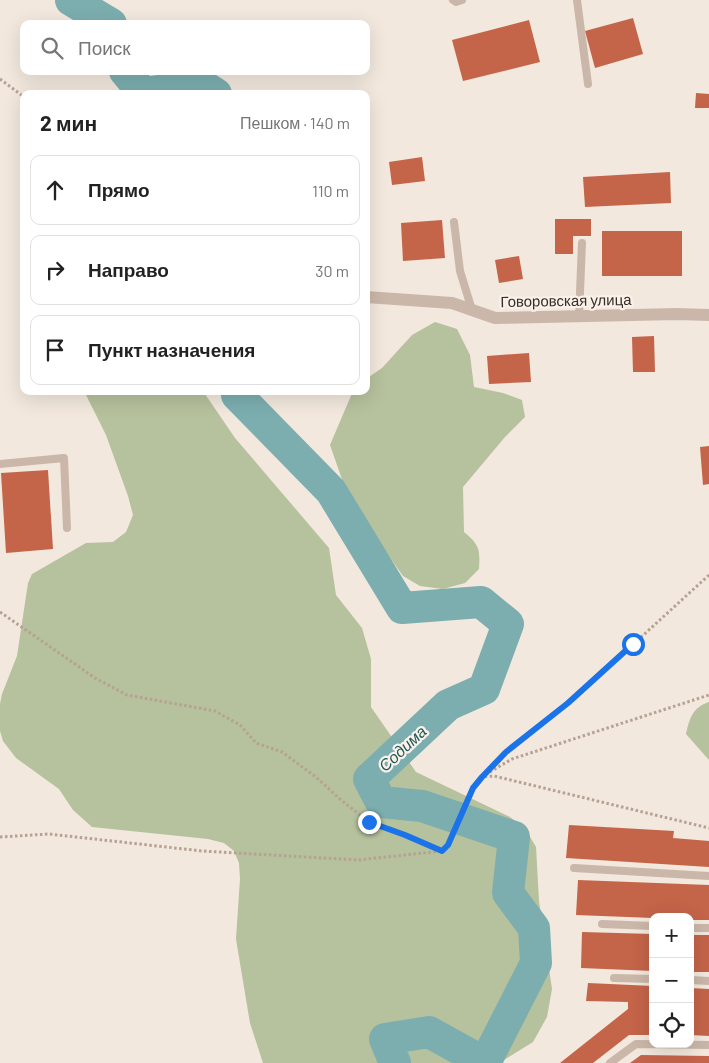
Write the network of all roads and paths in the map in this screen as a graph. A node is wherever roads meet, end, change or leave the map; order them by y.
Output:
1 (453, 0) edge
2 (462, 0) edge
3 (577, 0) edge
4 (0, 80) edge
5 (588, 84) dead end
6 (20, 94) edge
7 (454, 222) dead end
8 (582, 242) dead end
9 (370, 297) edge
10 (472, 310) junction
11 (709, 315) edge
12 (579, 316) junction
13 (0, 464) edge
14 (67, 528) dead end
15 (709, 575) edge
16 (0, 612) edge
17 (709, 695) edge
18 (482, 777) junction
19 (709, 828) edge
20 (0, 837) edge
21 (442, 851) junction
22 (574, 868) dead end
23 (709, 876) edge
24 (602, 924) dead end
25 (649, 926) edge
26 (694, 928) edge
27 (709, 928) edge
28 (614, 978) dead end
29 (649, 979) edge
30 (694, 980) edge
31 (709, 981) edge
32 (709, 1045) edge
33 (610, 1063) edge

1 - 2 lane
3 - 5 lane
4 - 6 path
7 - 10 lane
8 - 12 lane
9 - 10 street, Говоровская улица
10 - 12 street, Говоровская улица
11 - 12 street, Говоровская улица
13 - 14 lane
15 - 18 path
16 - 21 path
17 - 18 path
18 - 19 path
18 - 21 path
20 - 21 path
22 - 23 lane
24 - 25 lane
26 - 27 lane
28 - 29 lane
30 - 31 lane
32 - 33 lane

